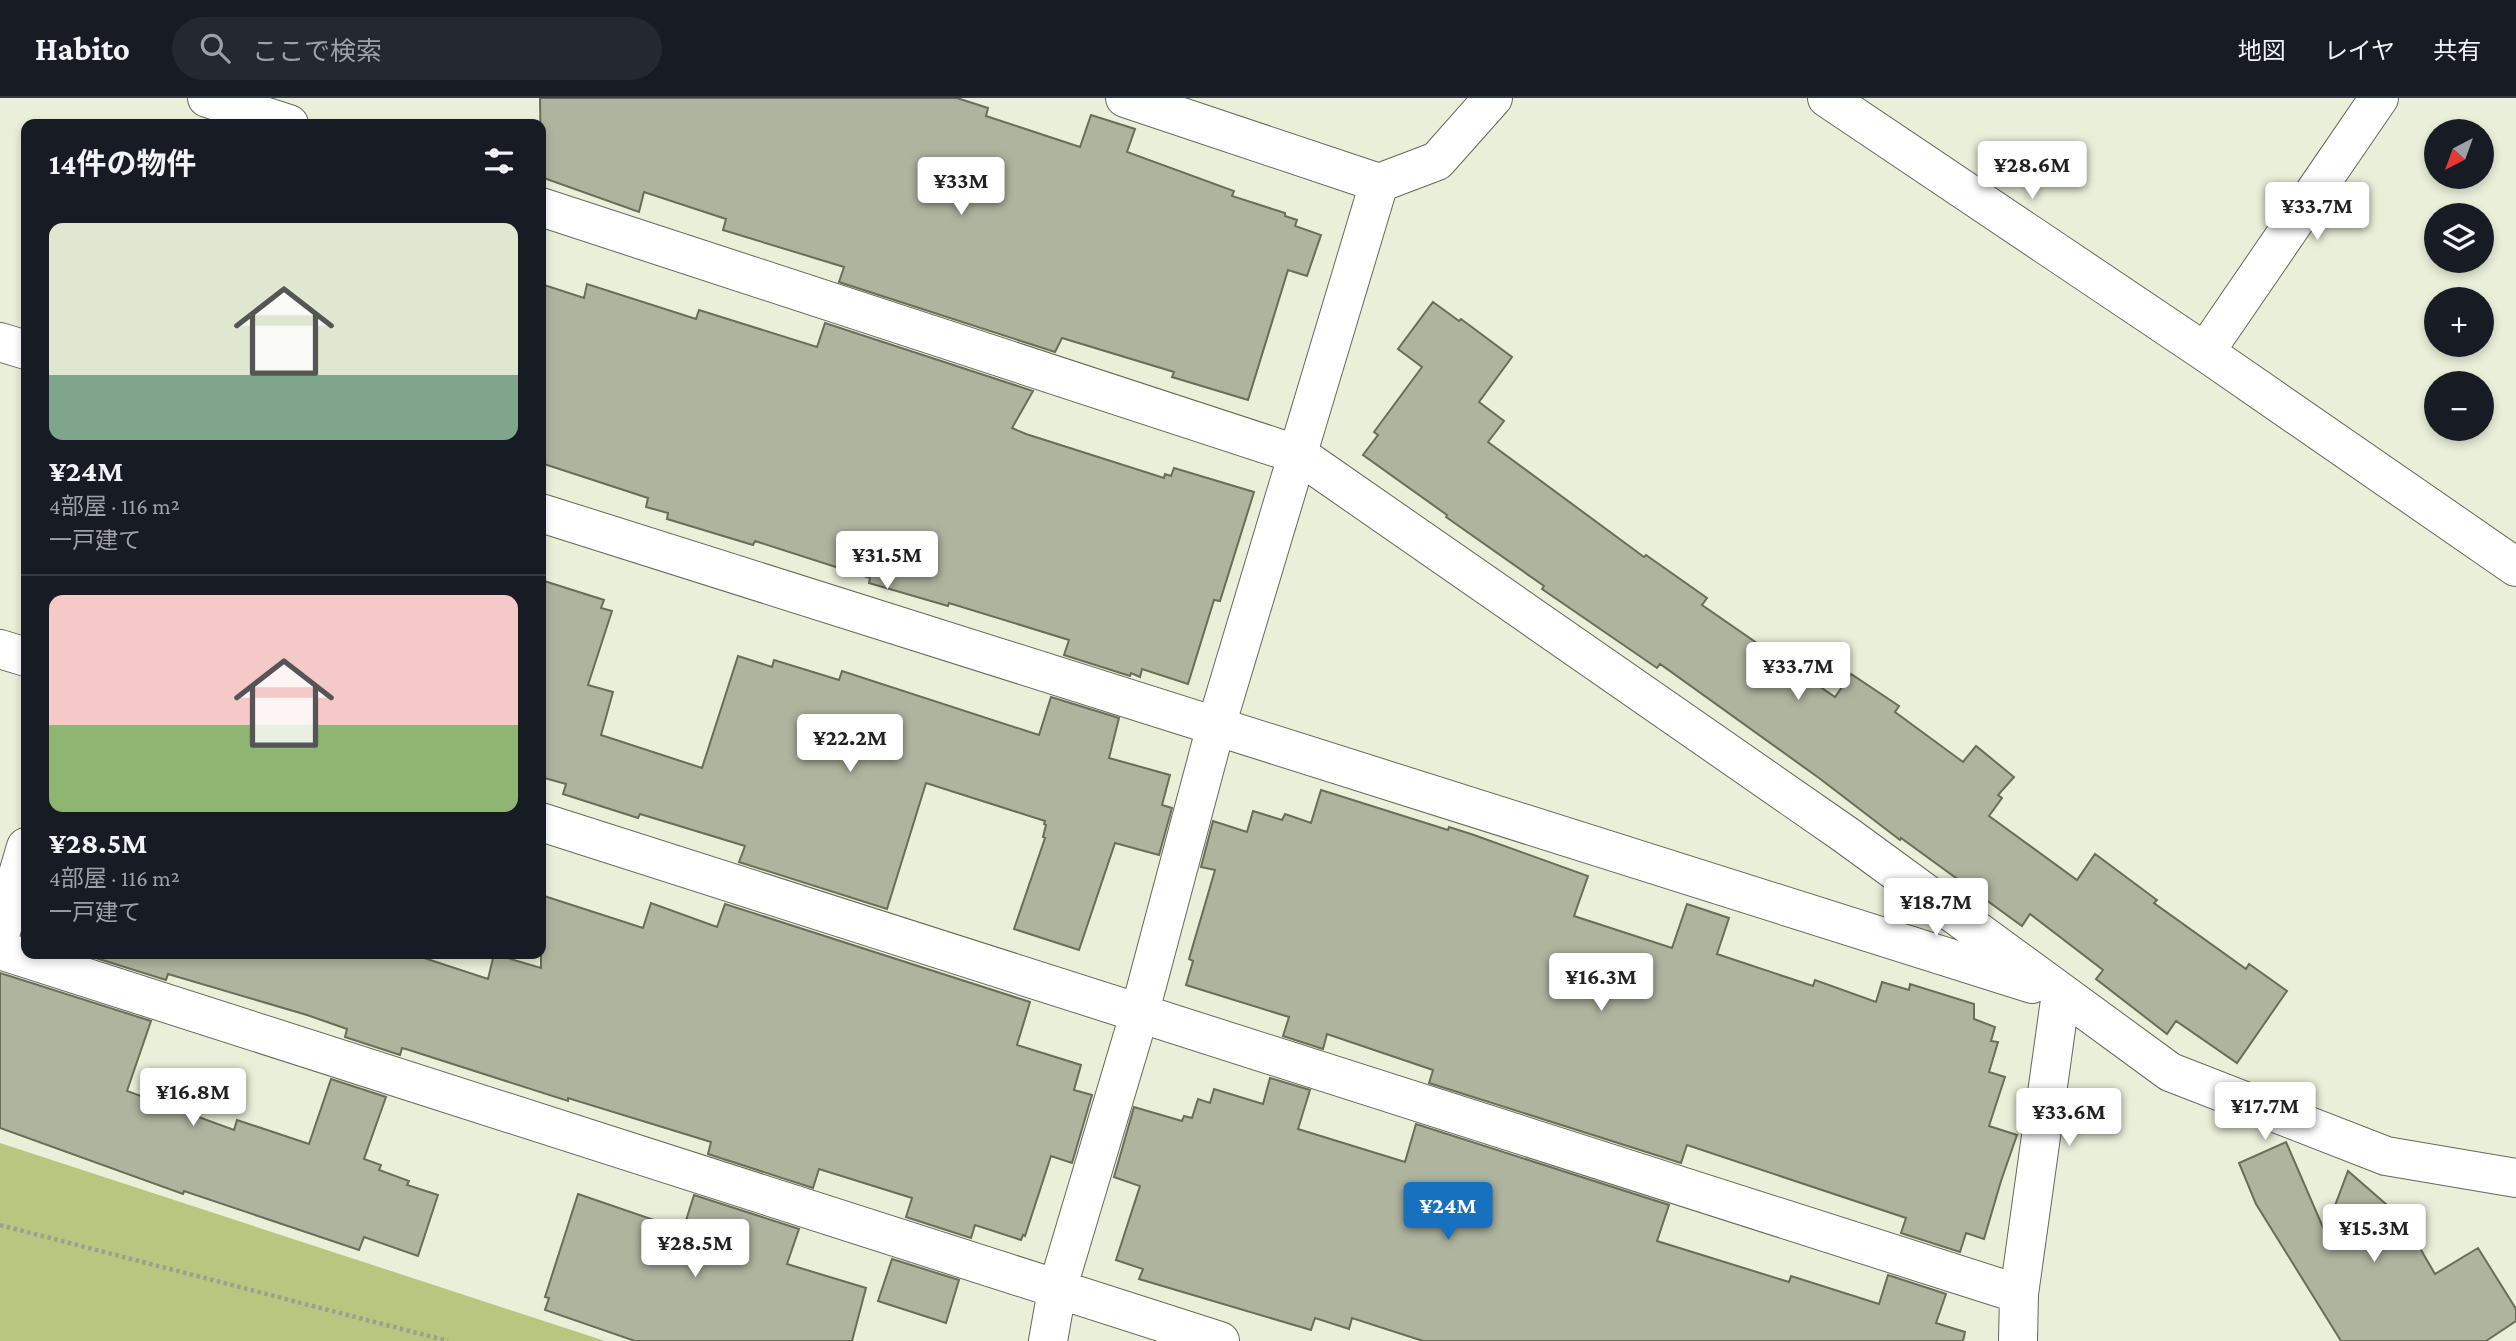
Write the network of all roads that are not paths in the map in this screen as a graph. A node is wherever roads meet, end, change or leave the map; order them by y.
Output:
1 (1125, 98) edge
2 (1493, 98) edge
3 (1827, 98) edge
4 (2379, 98) edge
5 (231, 107) edge
6 (272, 119) edge
7 (1379, 183) junction
8 (546, 208) edge
9 (0, 342) edge
10 (21, 348) edge
11 (2205, 352) junction
12 (1299, 454) junction
13 (546, 515) edge
14 (2516, 567) edge
15 (0, 649) edge
16 (21, 655) edge
17 (1216, 726) junction
18 (546, 824) edge
19 (21, 864) edge
20 (0, 935) edge
21 (0, 950) edge
22 (21, 957) edge
23 (28, 959) edge
24 (2061, 993) junction
25 (1139, 1015) junction
26 (2516, 1178) edge
27 (1058, 1290) junction
28 (2019, 1294) junction
29 (1048, 1341) edge
30 (1220, 1341) edge
31 (2018, 1341) edge

1 - 7 street
2 - 7 street
3 - 11 street
4 - 11 street
5 - 6 street
7 - 12 street
8 - 12 street
9 - 10 street
11 - 14 street
12 - 17 street
12 - 24 street
13 - 17 street
15 - 16 street
17 - 24 street
17 - 25 street
18 - 25 street
19 - 20 street
21 - 22 street
23 - 27 street
24 - 26 street
24 - 28 street
25 - 27 street
25 - 28 street
27 - 29 street
27 - 30 street
28 - 31 street

